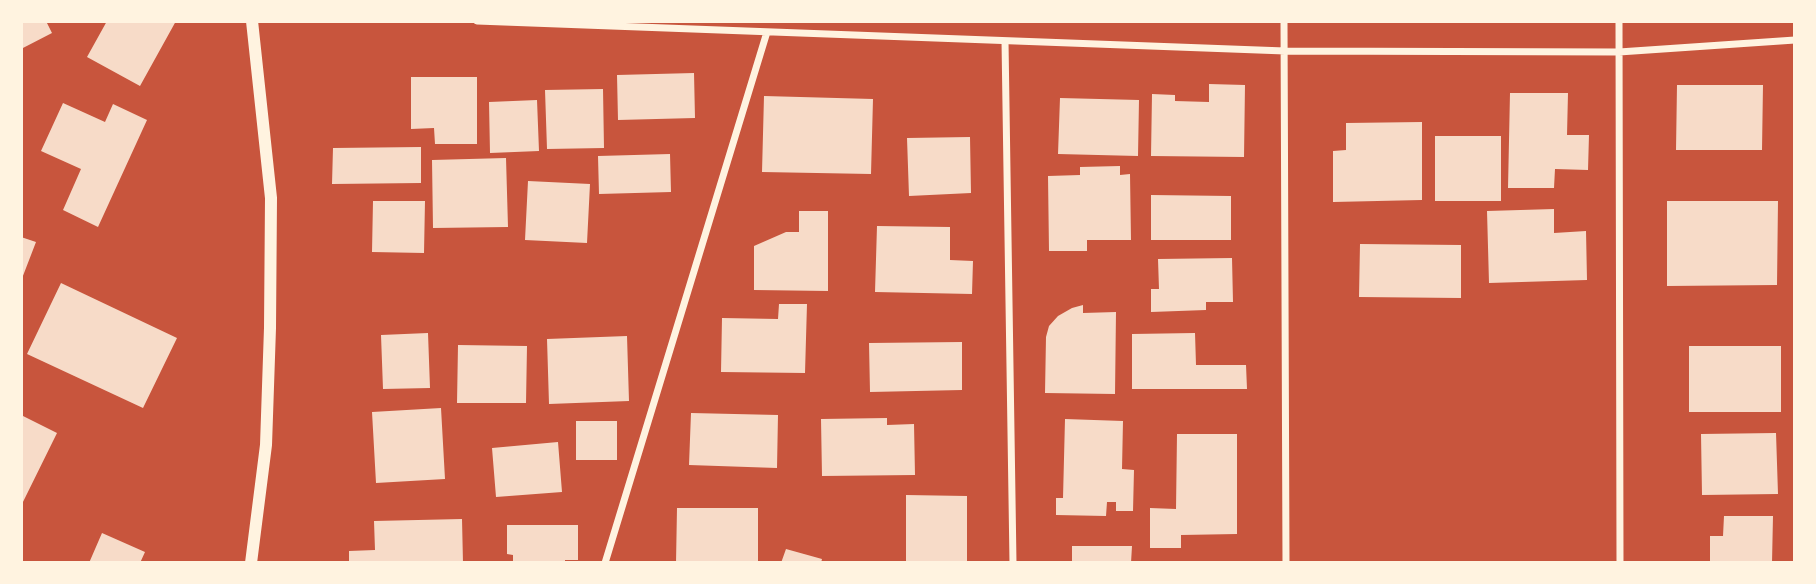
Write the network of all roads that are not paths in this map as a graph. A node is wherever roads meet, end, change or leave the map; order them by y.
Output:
1 (252, 21) edge
2 (477, 21) edge
3 (1284, 21) edge
4 (1619, 21) edge
5 (767, 32) junction
6 (1795, 40) edge
7 (1005, 41) junction
8 (1284, 51) junction
9 (1619, 52) junction
10 (251, 563) edge
11 (605, 563) edge
12 (1013, 563) edge
13 (1286, 563) edge
14 (1620, 563) edge

1 - 10 street
2 - 5 street
3 - 8 street
4 - 9 street
5 - 7 street
5 - 11 street
6 - 9 street
7 - 8 street
7 - 12 street
8 - 9 street
8 - 13 street
9 - 14 street

